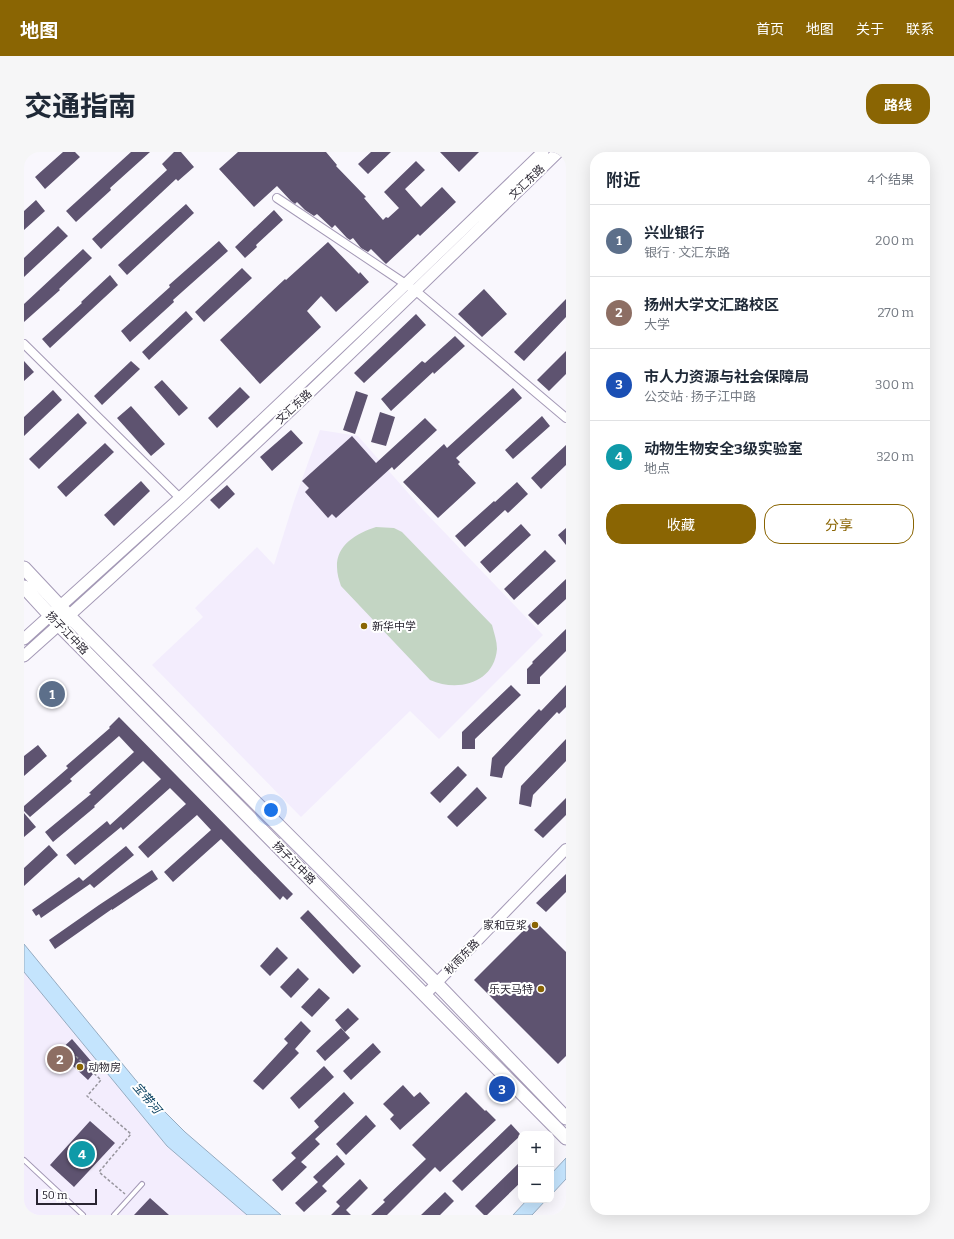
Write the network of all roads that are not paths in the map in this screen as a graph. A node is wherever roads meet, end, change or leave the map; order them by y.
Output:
1 (558, 152) edge
2 (540, 154) edge
3 (277, 198) dead end
4 (406, 284) junction
5 (416, 291) junction
6 (24, 344) edge
7 (566, 418) edge
8 (180, 498) junction
9 (24, 568) edge
10 (24, 587) edge
11 (60, 616) junction
12 (24, 639) edge
13 (24, 656) edge
14 (566, 849) edge
15 (437, 984) junction
16 (425, 996) junction
17 (566, 1118) edge
18 (566, 1138) edge
19 (24, 1160) edge
20 (142, 1184) dead end
21 (83, 1215) edge
22 (114, 1215) edge

1 - 5 main road, 文汇东路
2 - 4 main road, 文汇东路
3 - 4 street
4 - 5 street
4 - 8 main road, 文汇东路
5 - 7 street
5 - 11 main road, 文汇东路
6 - 8 street
8 - 11 main road, 文汇东路
9 - 11 main road, 扬子江中路
10 - 11 main road, 扬子江中路
11 - 12 main road, 文汇东路
11 - 13 main road, 文汇东路
11 - 15 main road, 扬子江中路
11 - 16 main road, 扬子江中路
14 - 15 street, 秋雨东路
15 - 16 street, 秋雨东路
15 - 17 main road, 扬子江中路
16 - 18 main road, 扬子江中路
19 - 21 lane
20 - 22 lane

